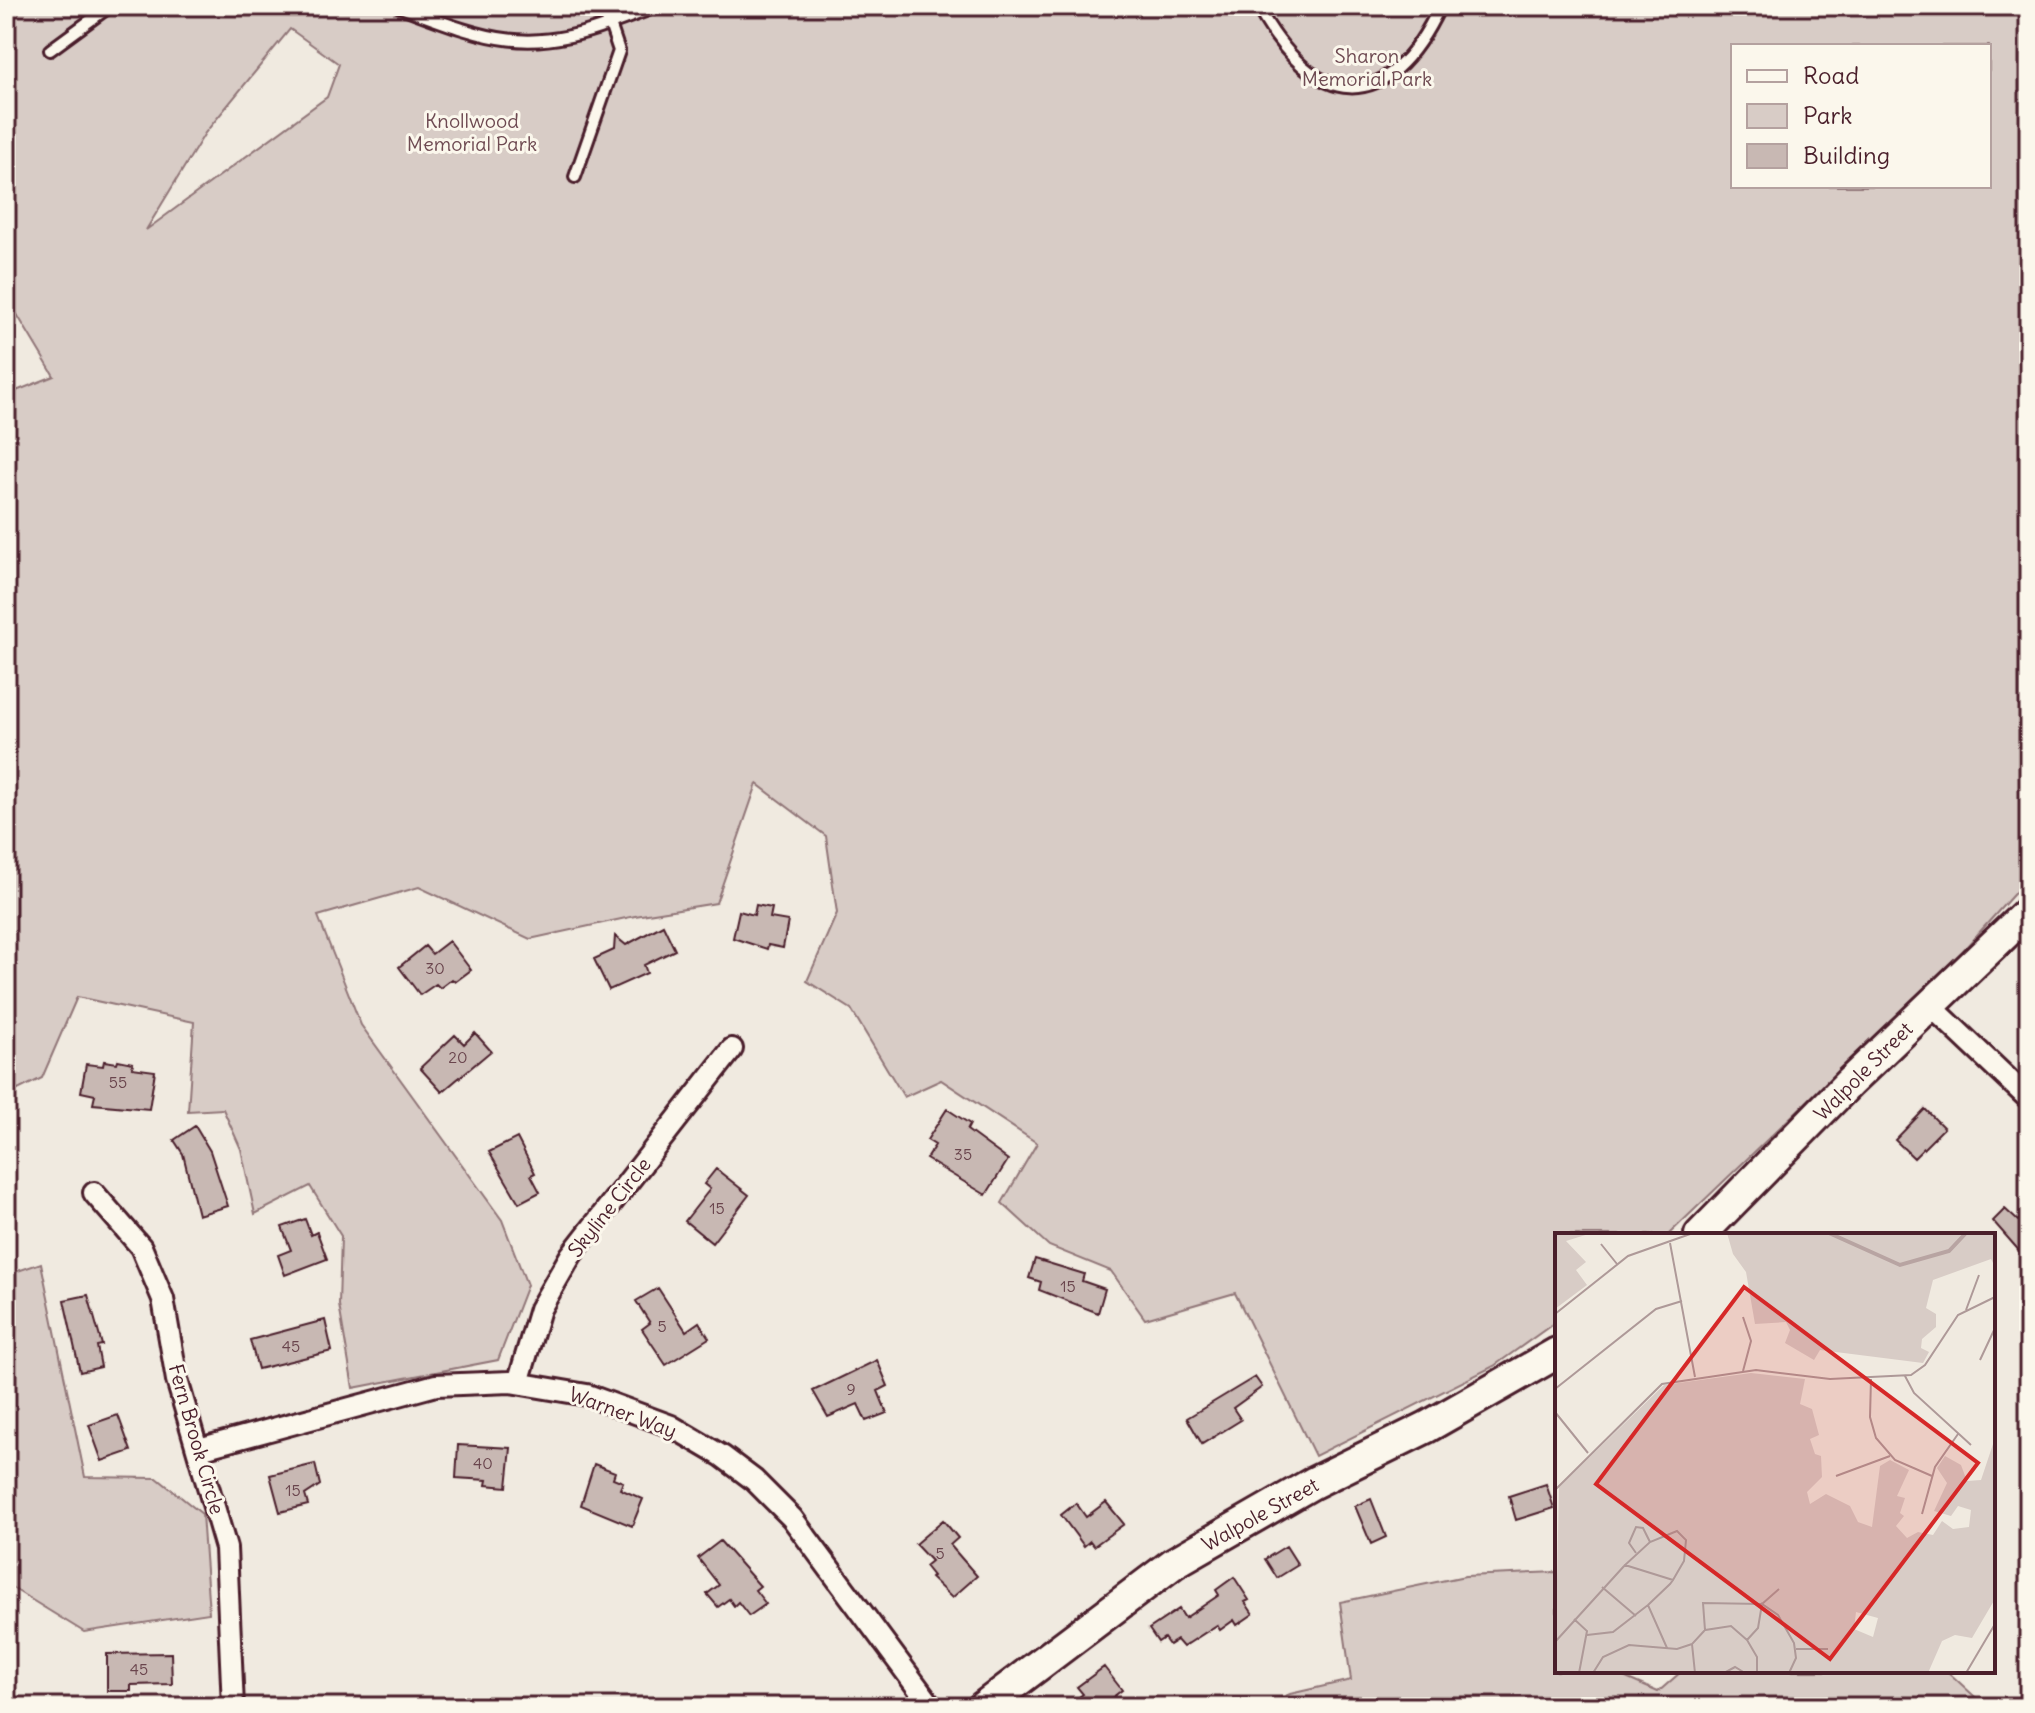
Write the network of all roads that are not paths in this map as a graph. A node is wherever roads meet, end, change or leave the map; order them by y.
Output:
1 (110, 6) edge
2 (398, 6) edge
3 (599, 6) edge
4 (659, 6) edge
5 (1257, 6) edge
6 (1440, 6) edge
7 (610, 24) junction
8 (50, 50) dead end
9 (575, 177) dead end
10 (2029, 911) edge
11 (1930, 1005) junction
12 (732, 1049) dead end
13 (2029, 1099) edge
14 (94, 1193) dead end
15 (1702, 1233) edge
16 (1555, 1354) edge
17 (518, 1383) junction
18 (199, 1449) junction
19 (233, 1707) edge
20 (932, 1707) edge
21 (983, 1707) edge

1 - 8 lane
2 - 7 lane
3 - 7 lane
4 - 7 lane
5 - 6 lane
7 - 9 lane
10 - 11 main road, Walpole Street
11 - 13 street
11 - 15 main road, Walpole Street
12 - 17 street, Skyline Circle
14 - 18 street, Fern Brook Circle
16 - 21 main road, Walpole Street
17 - 18 street, Warner Way
17 - 20 street, Warner Way
18 - 19 street, Fern Brook Circle

